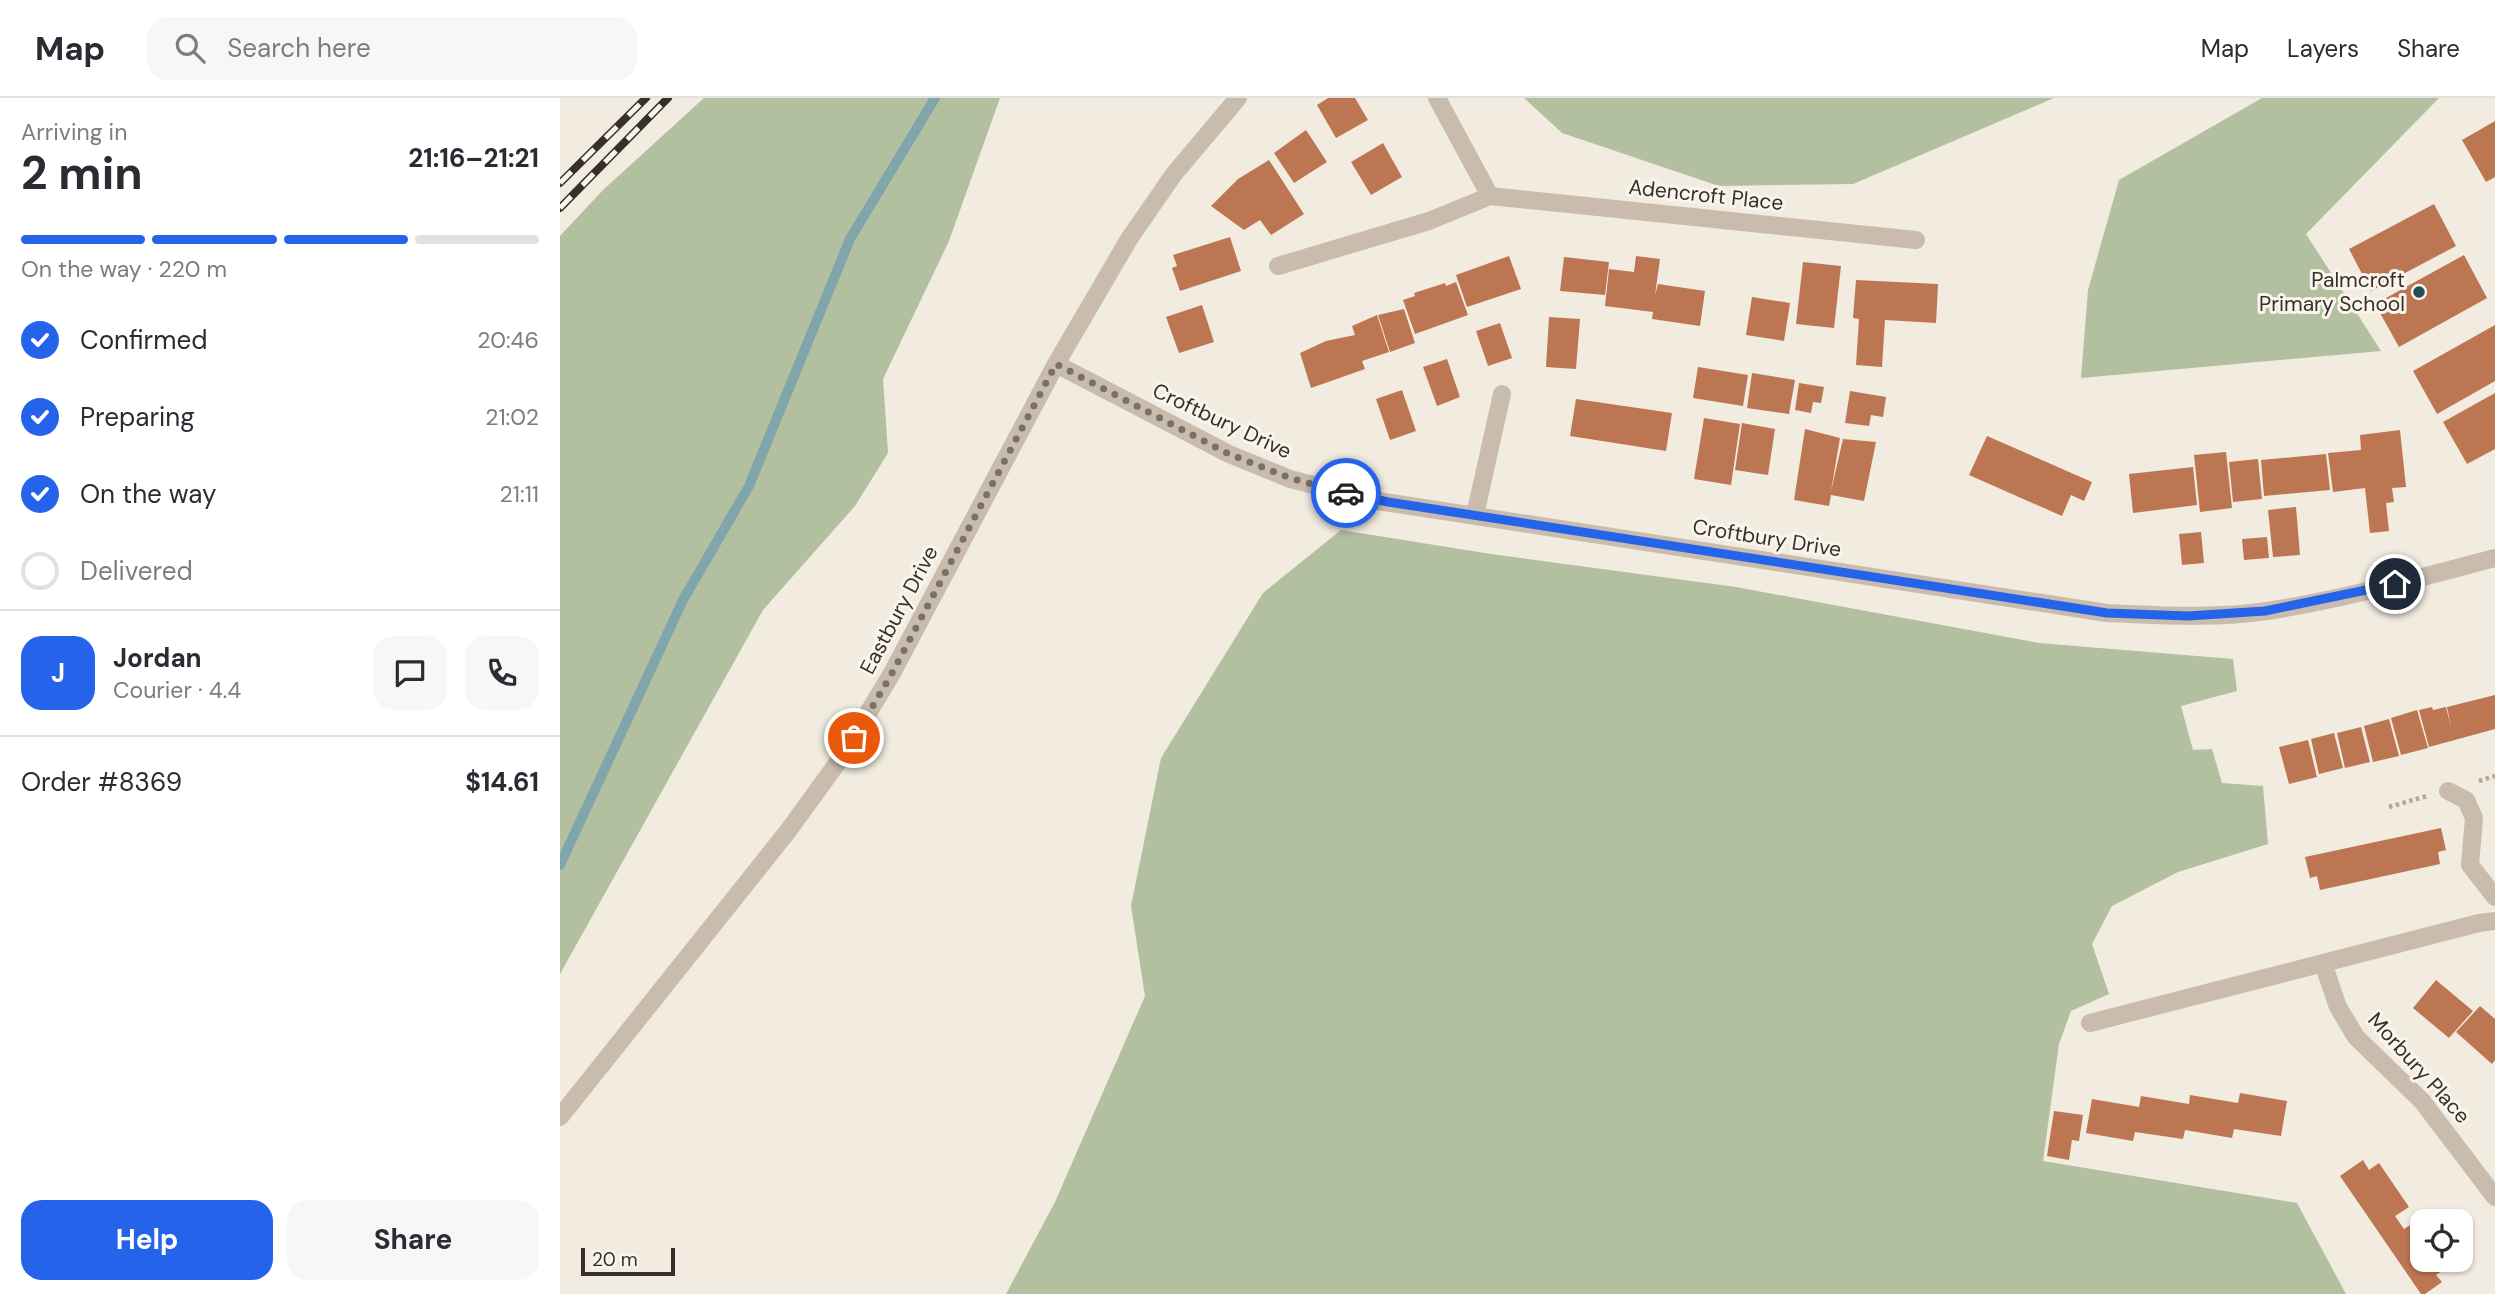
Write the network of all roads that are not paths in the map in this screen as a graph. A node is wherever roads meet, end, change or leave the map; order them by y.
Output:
1 (1238, 98) edge
2 (1437, 98) edge
3 (1490, 196) junction
4 (1916, 240) dead end
5 (1278, 266) dead end
6 (1056, 364) junction
7 (1502, 394) dead end
8 (1475, 515) junction
9 (2495, 558) edge
10 (2448, 791) dead end
11 (2495, 897) edge
12 (2495, 921) edge
13 (2323, 963) junction
14 (2090, 1023) dead end
15 (560, 1117) edge
16 (2495, 1197) edge

1 - 6 street, Eastbury Drive
2 - 3 street
3 - 4 street, Adencroft Place
3 - 5 street, Adencroft Place
6 - 8 street, Croftbury Drive
6 - 15 street, Eastbury Drive
7 - 8 street
8 - 9 street, Croftbury Drive
10 - 11 street
12 - 13 street
13 - 14 street
13 - 16 street, Morbury Place

